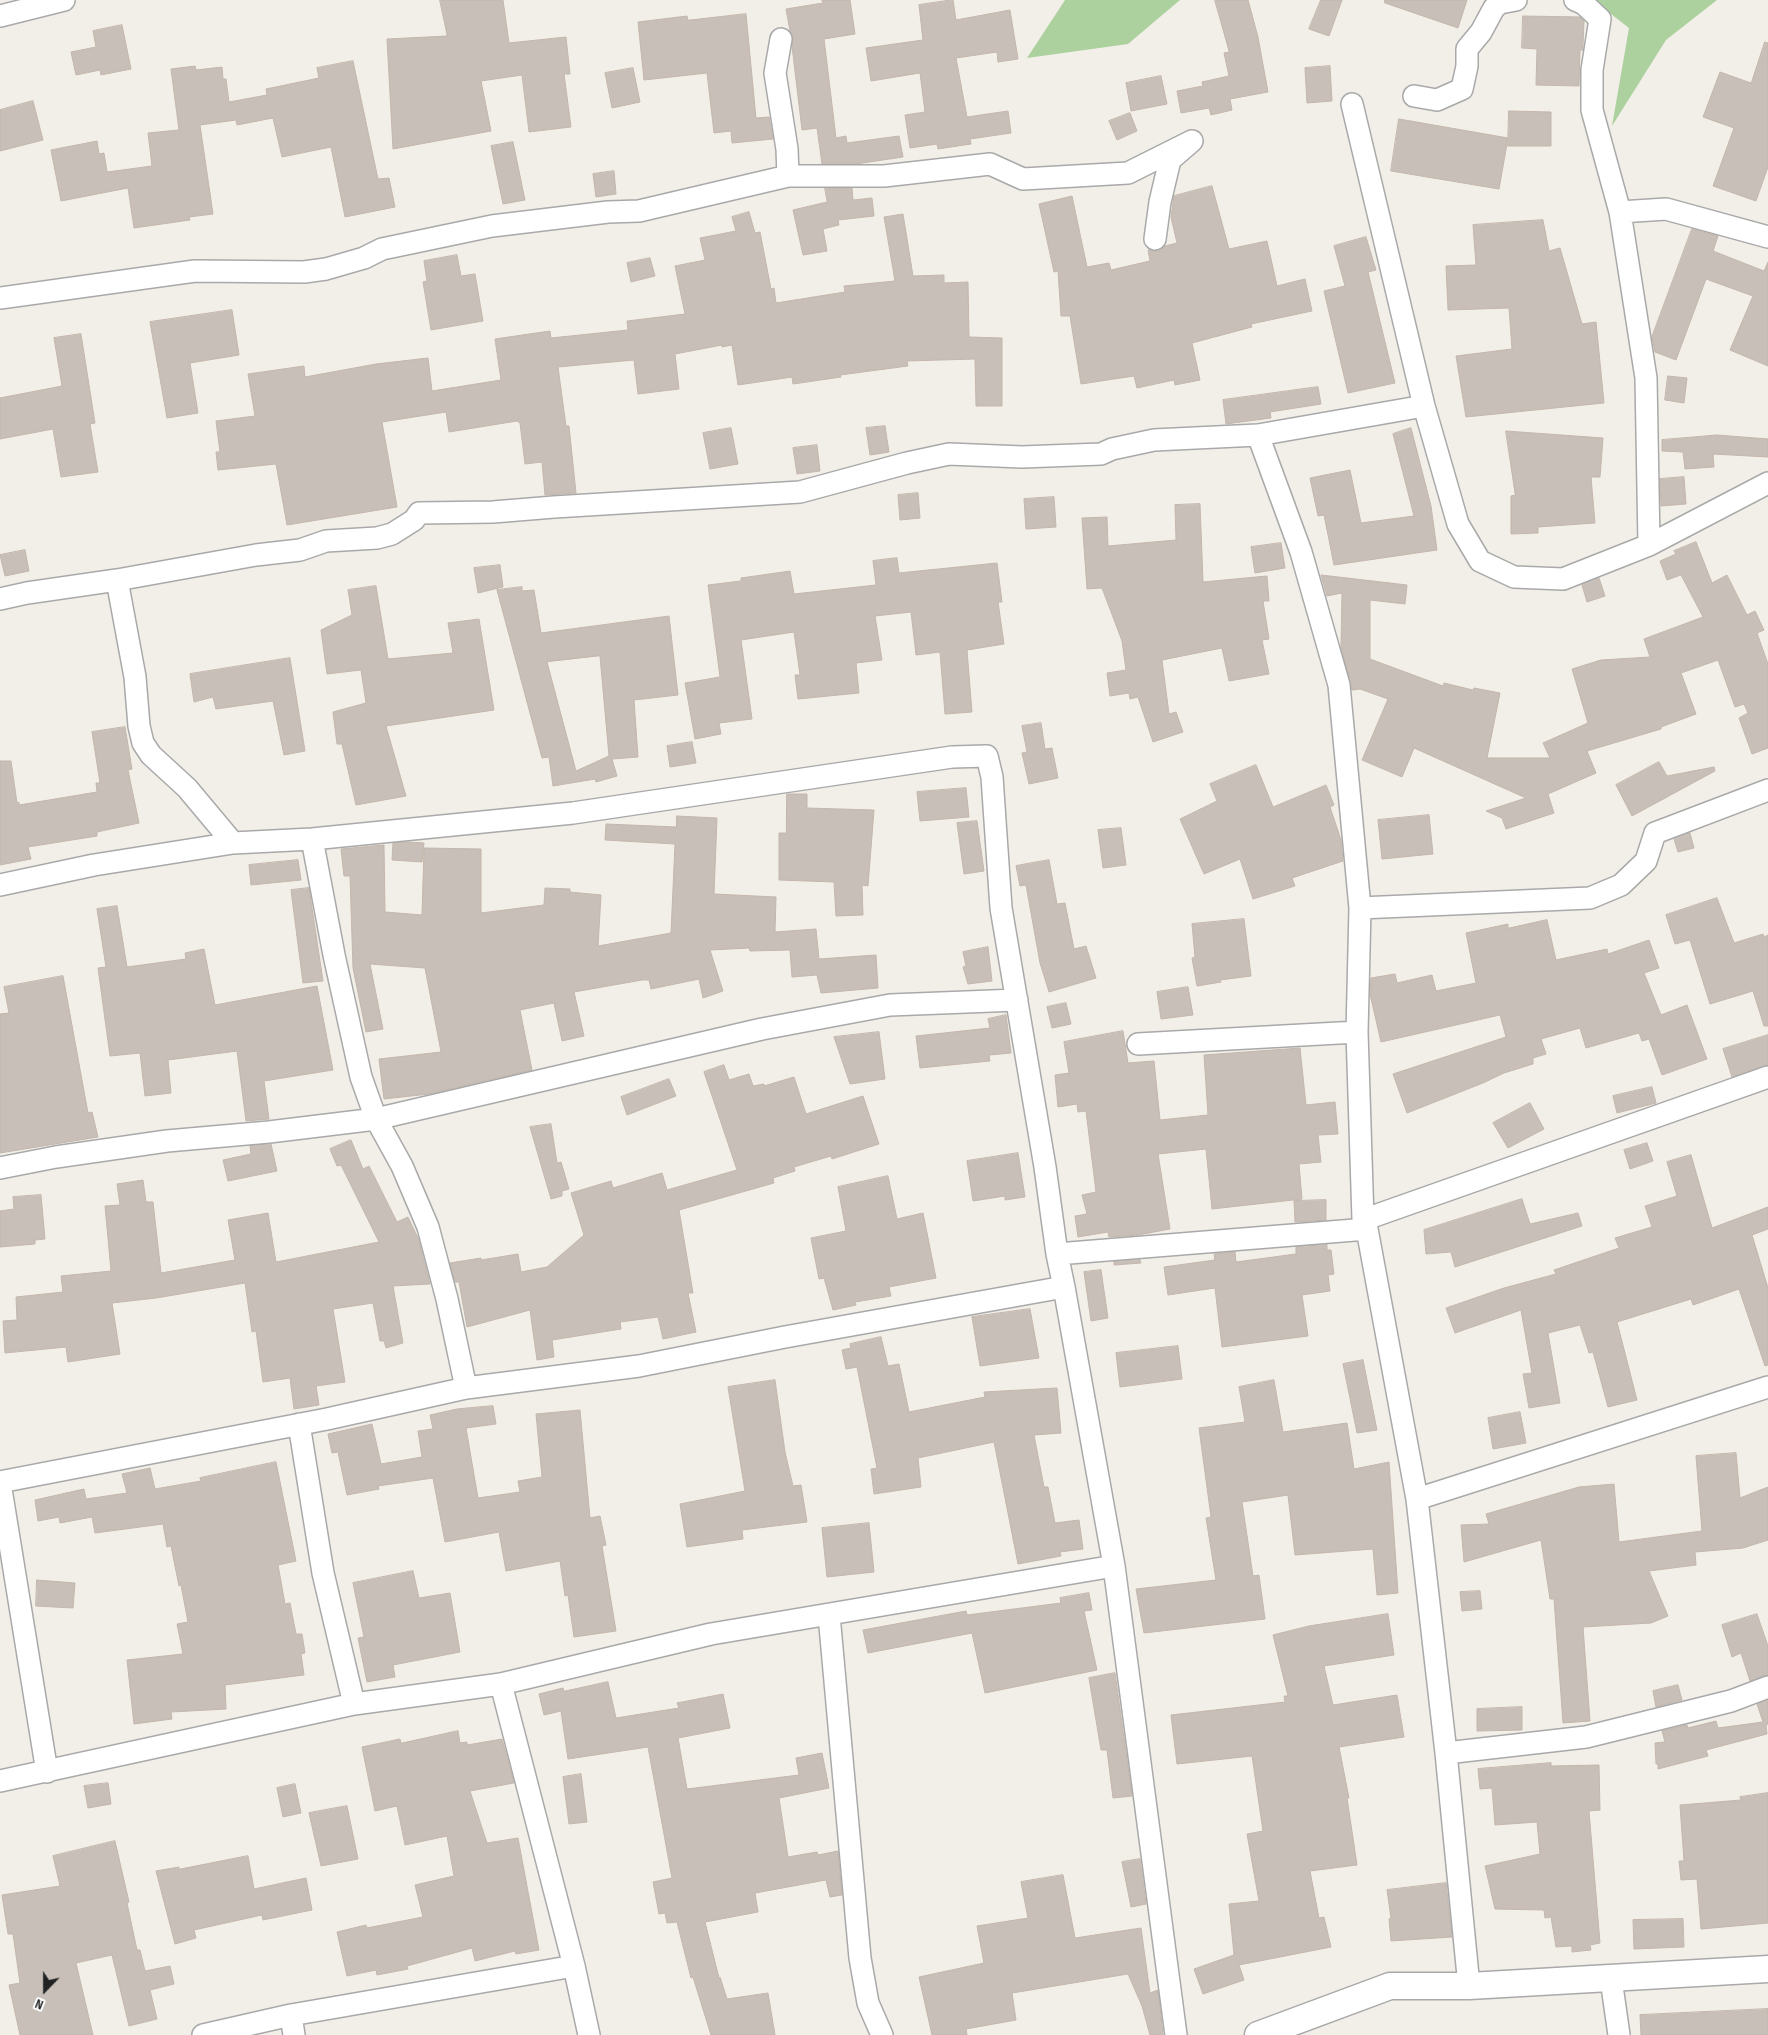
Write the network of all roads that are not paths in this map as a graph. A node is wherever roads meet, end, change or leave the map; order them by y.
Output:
1 (64, 0) edge
2 (1516, 0) edge
3 (1575, 0) edge
4 (0, 16) edge
5 (781, 39) dead end
6 (1414, 96) dead end
7 (1352, 104) dead end
8 (788, 176) junction
9 (1620, 212) junction
10 (1768, 236) edge
11 (1155, 239) dead end
12 (0, 298) edge
13 (1424, 406) junction
14 (1258, 435) junction
15 (1768, 483) edge
16 (1649, 545) junction
17 (117, 580) junction
18 (0, 599) edge
19 (1768, 790) edge
20 (312, 839) junction
21 (233, 843) junction
22 (0, 885) edge
23 (1360, 908) junction
24 (1017, 1000) junction
25 (1357, 1032) junction
26 (1138, 1044) dead end
27 (1768, 1077) edge
28 (376, 1119) junction
29 (0, 1168) edge
30 (1365, 1224) junction
31 (1057, 1254) junction
32 (1064, 1286) junction
33 (1768, 1387) edge
34 (466, 1388) junction
35 (300, 1424) junction
36 (0, 1482) edge
37 (1417, 1499) junction
38 (1114, 1566) junction
39 (830, 1615) junction
40 (501, 1684) junction
41 (1768, 1687) edge
42 (354, 1704) junction
43 (1446, 1752) junction
44 (47, 1772) junction
45 (0, 1781) edge
46 (574, 1966) junction
47 (1768, 1969) edge
48 (1611, 1980) junction
49 (1469, 1986) junction
50 (292, 2025) edge
51 (203, 2035) edge
52 (589, 2035) edge
53 (882, 2035) edge
54 (1176, 2035) edge
55 (1258, 2035) edge
56 (1618, 2035) edge

1 - 4 street
2 - 6 street
3 - 9 street
5 - 8 street
7 - 13 street
8 - 11 street
8 - 12 street
9 - 10 street
9 - 16 street
13 - 14 street
13 - 16 street
14 - 17 street
14 - 23 street
15 - 16 street
17 - 18 street
17 - 21 street
19 - 23 street
20 - 21 street
20 - 24 street
20 - 28 street
21 - 22 street
23 - 25 street
24 - 28 street
24 - 31 street
25 - 26 street
25 - 30 street
27 - 30 street
28 - 29 street
28 - 34 street
30 - 31 street
30 - 37 street
31 - 32 street
32 - 34 street
32 - 38 street
33 - 37 street
34 - 35 street
35 - 36 street
35 - 42 street
36 - 44 street
37 - 43 street
38 - 39 street
38 - 54 street
39 - 40 street
39 - 53 street
40 - 42 street
40 - 46 street
41 - 43 street
42 - 44 street
43 - 49 street
44 - 45 street
46 - 50 street
46 - 52 street
47 - 48 street
48 - 49 street
48 - 56 street
49 - 55 street
50 - 51 street

